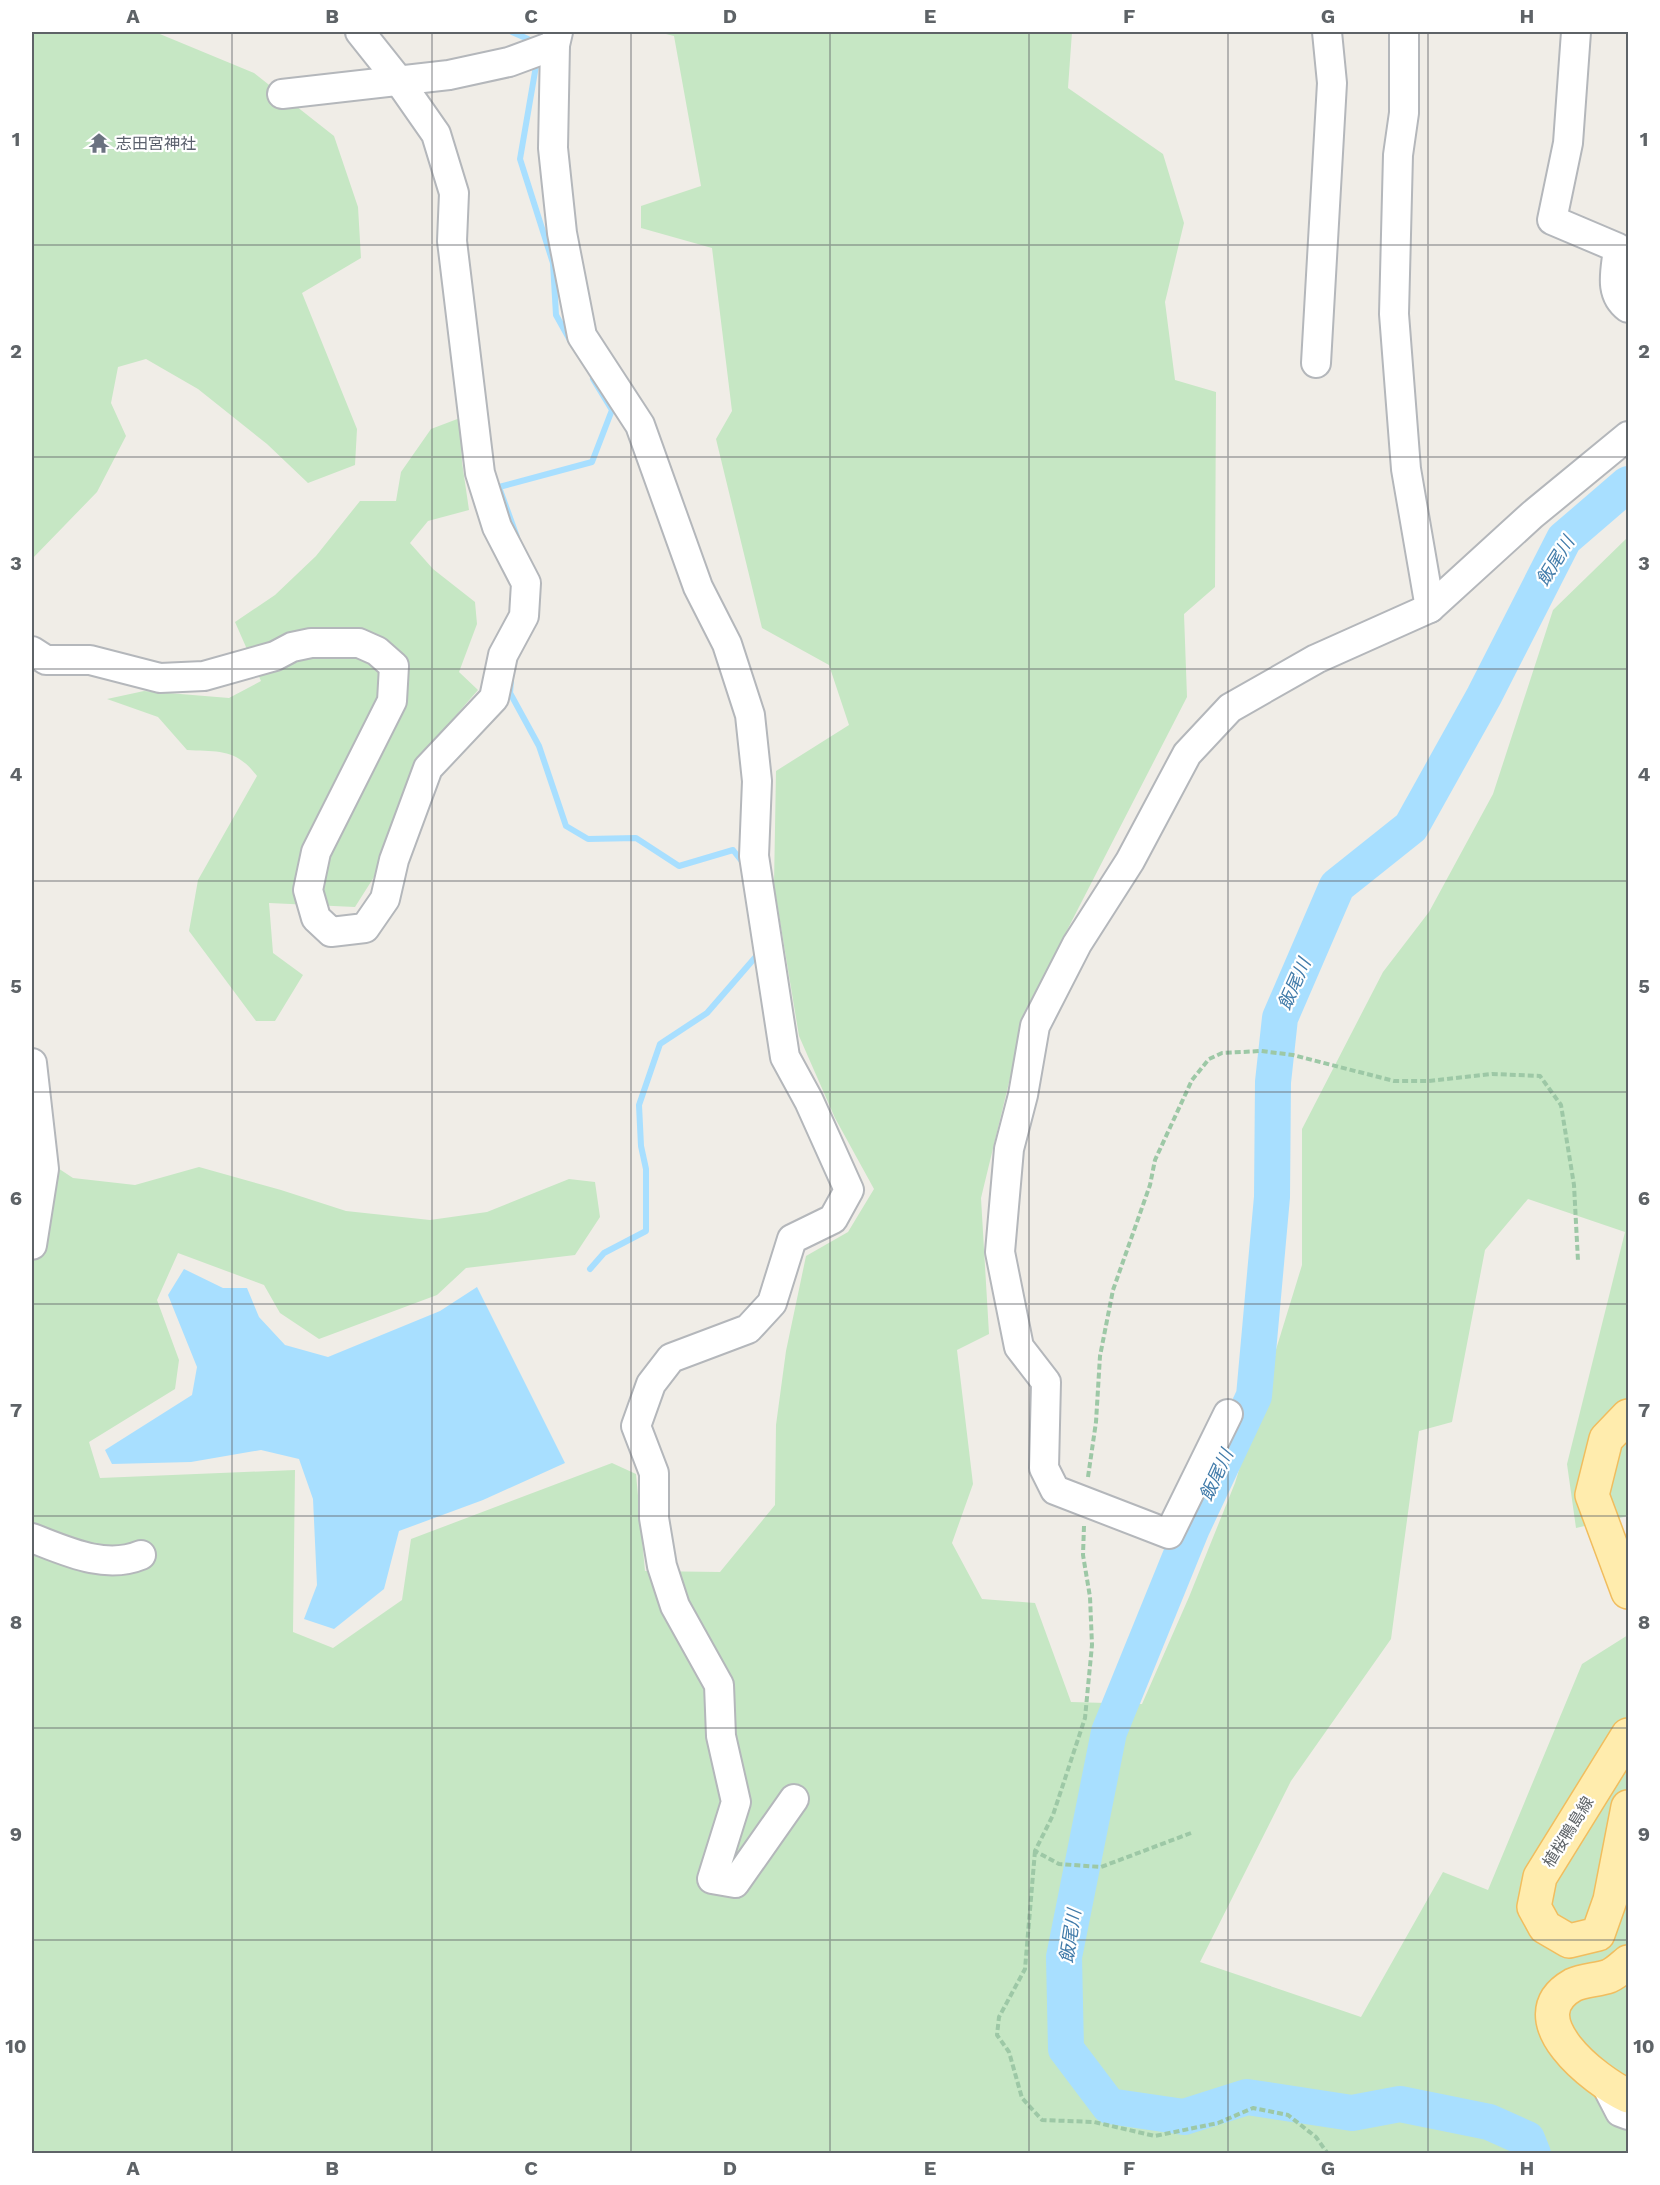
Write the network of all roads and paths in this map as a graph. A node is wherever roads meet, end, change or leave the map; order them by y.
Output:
1 (360, 32) edge
2 (1327, 32) edge
3 (1404, 32) edge
4 (1576, 32) edge
5 (557, 38) edge
6 (399, 81) junction
7 (282, 94) dead end
8 (1629, 308) edge
9 (1316, 363) dead end
10 (1629, 436) edge
11 (1430, 608) junction
12 (32, 651) edge
13 (32, 1063) edge
14 (32, 1245) edge
15 (1578, 1262) dead end
16 (1228, 1414) dead end
17 (1629, 1416) edge
18 (1084, 1501) junction
19 (32, 1538) edge
20 (141, 1555) dead end
21 (1629, 1592) edge
22 (1629, 1735) edge
23 (794, 1799) dead end
24 (1629, 1807) edge
25 (1191, 1833) dead end
26 (1035, 1851) junction
27 (1629, 1962) edge
28 (1616, 2089) edge
29 (1629, 2115) edge
30 (1328, 2154) edge

1 - 6 street
2 - 9 street
3 - 11 street
4 - 8 street
5 - 6 street
5 - 23 street
6 - 7 street
6 - 12 street
10 - 11 street
11 - 18 street
13 - 14 street
15 - 18 path
16 - 18 street
17 - 21 main road
18 - 26 path
19 - 20 street
22 - 24 main road, 植桜鴨島線
25 - 26 path
26 - 30 path
27 - 28 main road
28 - 29 street

